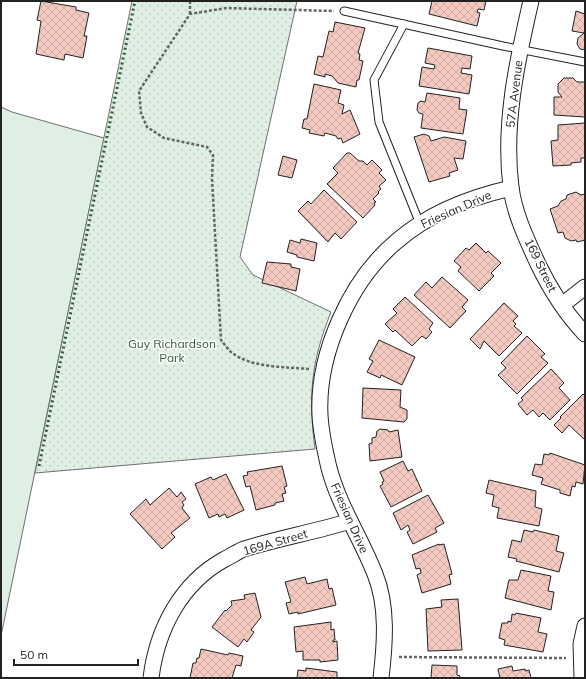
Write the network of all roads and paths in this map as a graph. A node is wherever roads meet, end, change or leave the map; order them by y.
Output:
1 (190, 1) edge
2 (531, 1) edge
3 (344, 11) joint
4 (190, 14) junction
5 (404, 24) junction
6 (520, 50) junction
7 (585, 62) edge
8 (511, 188) junction
9 (420, 224) junction
10 (585, 287) edge
11 (562, 305) junction
12 (585, 334) edge
13 (311, 370) dead end
14 (350, 521) junction
15 (585, 626) edge
16 (396, 657) dead end
17 (582, 671) edge
18 (151, 678) edge
19 (381, 678) edge

1 - 4 path
2 - 6 street, 57A Avenue
3 - 4 path
3 - 5 lane
4 - 13 path
5 - 6 lane
5 - 9 lane
6 - 7 lane
6 - 8 street, 57A Avenue
8 - 9 street, Friesian Drive
8 - 11 street, 169 Street
9 - 14 street, Friesian Drive
10 - 11 street
11 - 12 street, 169 Street
14 - 18 street, 169A Street
14 - 19 street, Friesian Drive
15 - 17 street
16 - 17 path

